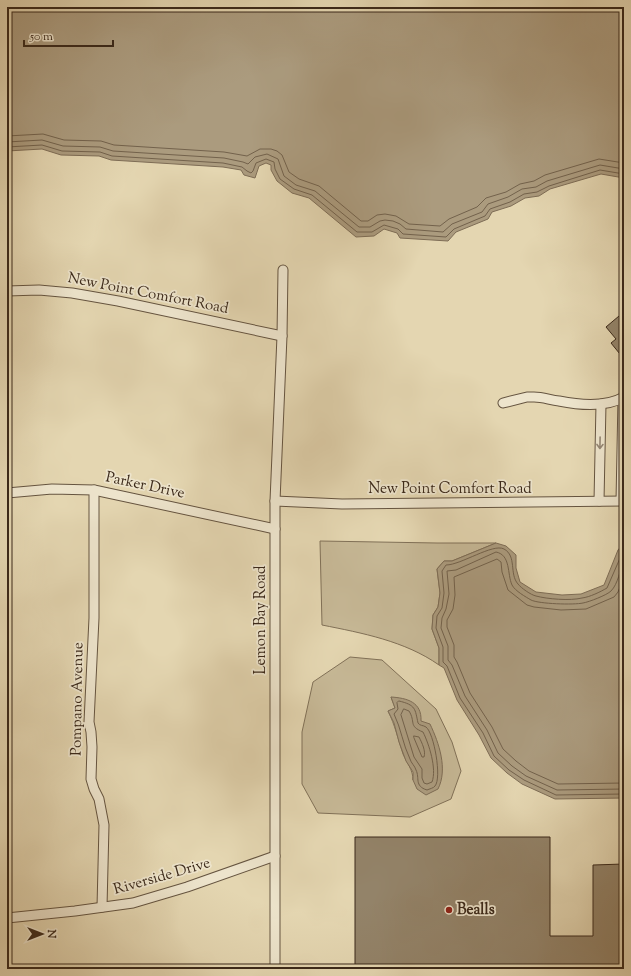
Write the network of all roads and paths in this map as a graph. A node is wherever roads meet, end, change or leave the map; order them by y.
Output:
1 (282, 270) dead end
2 (7, 291) edge
3 (282, 336) junction
4 (624, 398) edge
5 (503, 403) dead end
6 (601, 404) junction
7 (94, 490) junction
8 (7, 493) edge
9 (275, 501) junction
10 (599, 501) junction
11 (622, 501) edge
12 (275, 529) junction
13 (275, 856) junction
14 (102, 907) junction
15 (7, 918) edge
16 (275, 969) edge

1 - 3 street, Lemon Bay Road
2 - 3 street, New Point Comfort Road
3 - 9 street, Lemon Bay Road
4 - 6 street
4 - 11 street
5 - 6 street
6 -> 10 street
7 - 8 street, Parker Drive
7 - 12 street, Parker Drive
7 - 14 street, Pompano Avenue
9 - 10 street, New Point Comfort Road
9 - 12 street, Lemon Bay Road
10 - 11 street, New Point Comfort Road
12 - 13 street, Lemon Bay Road
13 - 14 street, Riverside Drive
13 - 16 street, Lemon Bay Road
14 - 15 street, Riverside Drive

